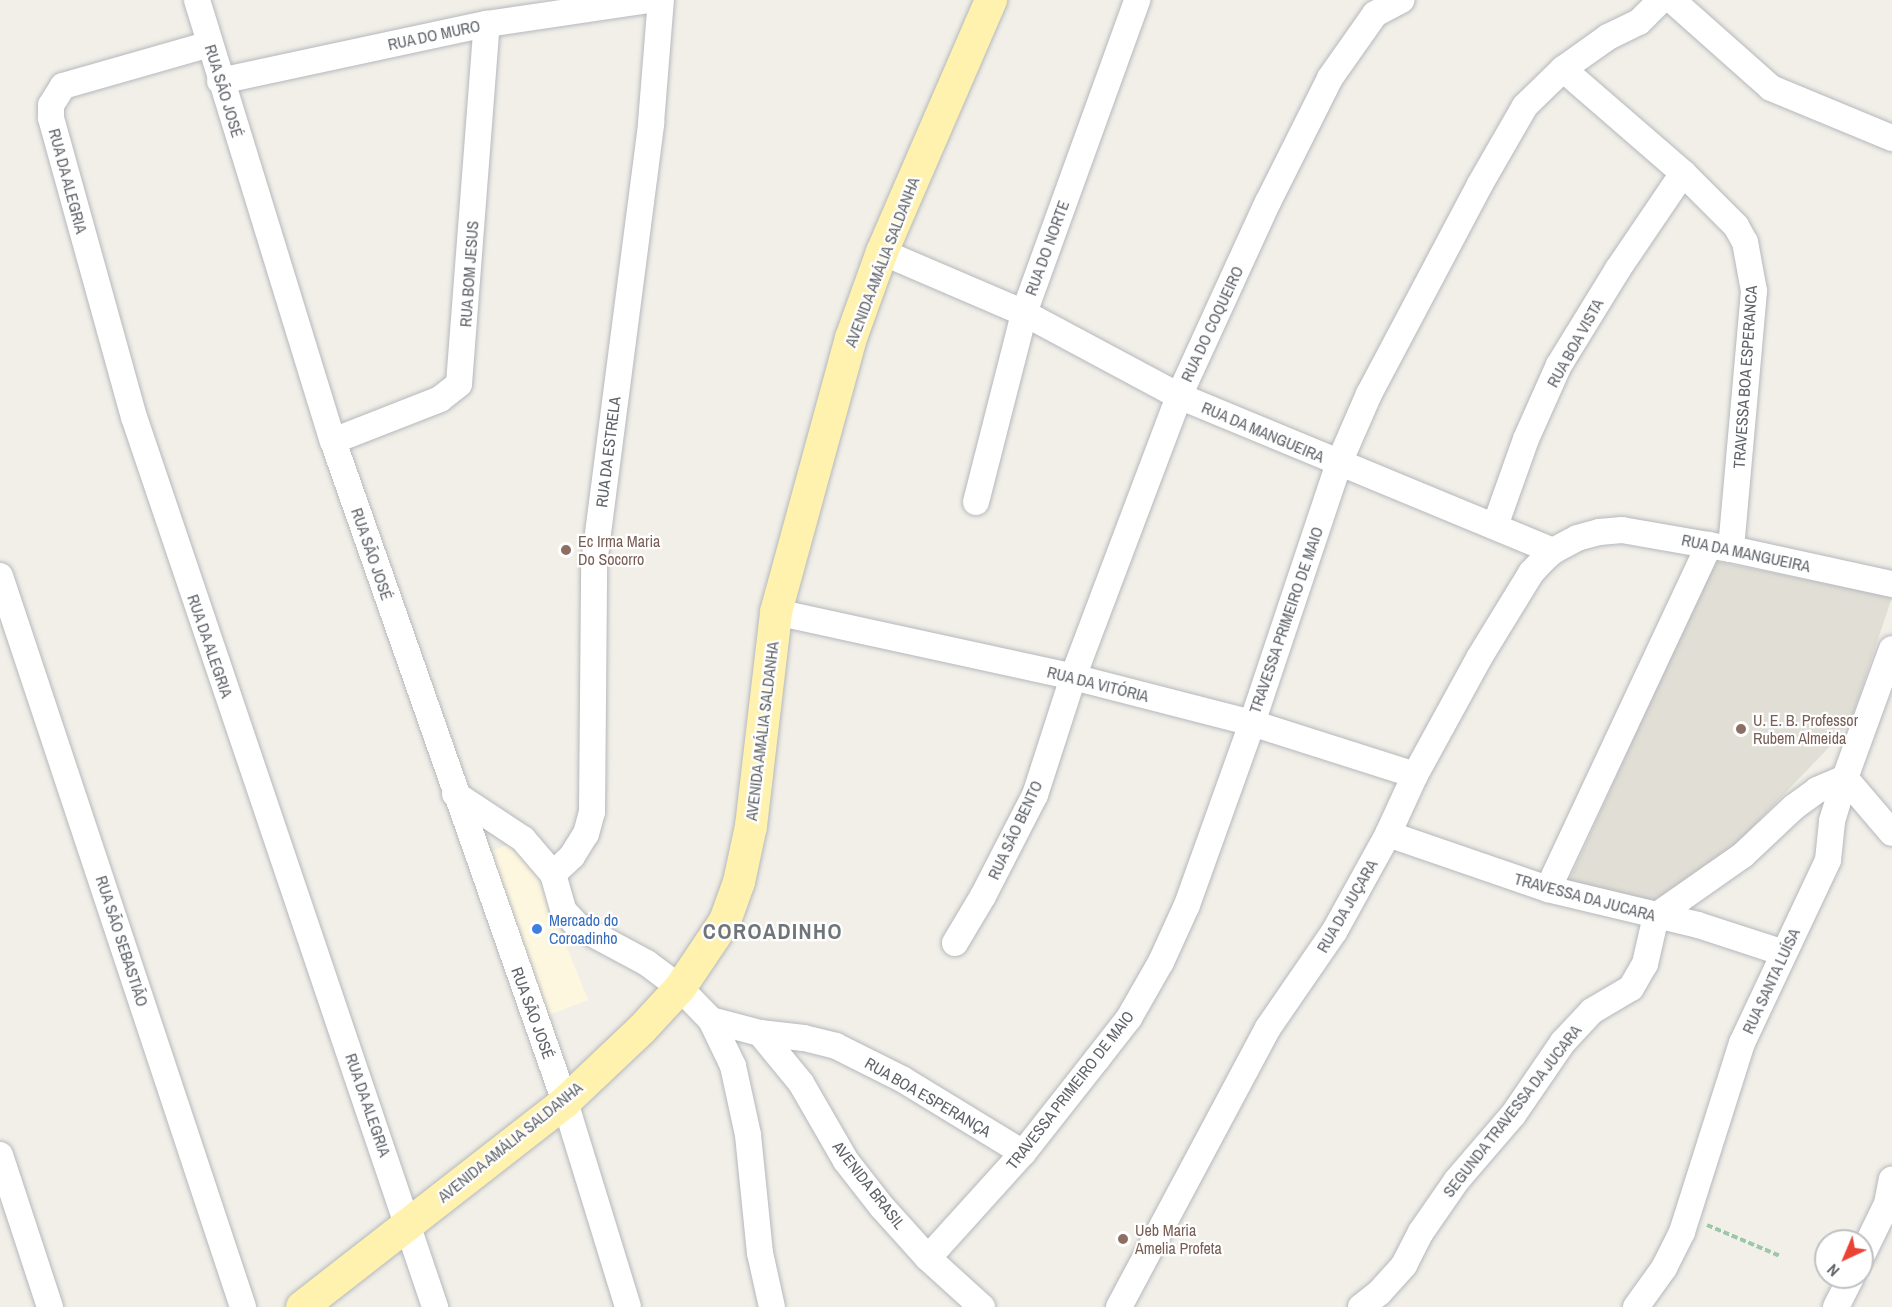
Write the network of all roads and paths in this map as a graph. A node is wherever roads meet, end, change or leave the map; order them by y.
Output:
1 (197, 0) edge
2 (650, 0) edge
3 (661, 0) edge
4 (991, 0) edge
5 (1137, 0) edge
6 (1401, 0) edge
7 (1661, 0) edge
8 (1672, 0) edge
9 (1373, 7) edge
10 (487, 24) junction
11 (210, 44) junction
12 (1563, 69) junction
13 (220, 81) junction
14 (1892, 138) edge
15 (1683, 173) junction
16 (882, 252) junction
17 (1024, 313) junction
18 (1179, 396) junction
19 (333, 441) junction
20 (1339, 463) junction
21 (976, 502) dead end
22 (1496, 526) junction
23 (1599, 531) joint
24 (1720, 547) junction
25 (1553, 551) junction
26 (0, 576) edge
27 (1892, 584) edge
28 (776, 612) junction
29 (1892, 649) edge
30 (1073, 677) junction
31 (1252, 723) junction
32 (1415, 775) junction
33 (1845, 778) junction
34 (455, 794) junction
35 (1892, 833) edge
36 (1388, 834) junction
37 (553, 874) junction
38 (1548, 889) junction
39 (1656, 916) junction
40 (956, 943) dead end
41 (1784, 953) junction
42 (680, 988) junction
43 (711, 1020) junction
44 (760, 1033) junction
45 (565, 1102) junction
46 (1023, 1153) junction
47 (0, 1155) edge
48 (1892, 1179) edge
49 (1687, 1217) junction
50 (408, 1222) junction
51 (1874, 1231) edge
52 (1780, 1256) dead end
53 (928, 1258) junction
54 (1845, 1289) edge
55 (50, 1307) edge
56 (243, 1307) edge
57 (302, 1307) edge
58 (435, 1307) edge
59 (628, 1307) edge
60 (772, 1307) edge
61 (982, 1307) edge
62 (1119, 1307) edge
63 (1361, 1307) edge
64 (1636, 1307) edge
65 (1836, 1307) edge

1 - 11 street, RUA SÃO JOSÉ
2 - 10 street, RUA DO MURO
3 - 37 street, RUA DA ESTRELA
4 - 16 main road, AVENIDA AMÁLIA SALDANHA
5 - 17 street, RUA DO NORTE
6 - 9 street, RUA DO COQUEIRO
7 - 12 street, TRAVESSA PRIMEIRO DE MAIO
8 - 14 street
9 - 18 street, RUA DO COQUEIRO
10 - 13 street, RUA DO MURO
10 - 19 street, RUA BOM JESUS
11 - 13 street, RUA SÃO JOSÉ
11 - 50 street, RUA DA ALEGRIA
12 - 15 street, TRAVESSA BOA ESPERANCA
12 - 20 street, TRAVESSA PRIMEIRO DE MAIO
13 - 19 street, RUA SÃO JOSÉ
15 - 22 street, RUA BOA VISTA
15 - 24 street, TRAVESSA BOA ESPERANCA
16 - 17 street, RUA DA MANGUEIRA
16 - 28 main road, AVENIDA AMÁLIA SALDANHA
17 - 18 street, RUA DA MANGUEIRA
17 - 21 street, RUA DO NORTE
18 - 20 street, RUA DA MANGUEIRA
18 - 30 street, RUA DO COQUEIRO
19 - 34 street, RUA SÃO JOSÉ
20 - 22 street, RUA DA MANGUEIRA
20 - 31 street, TRAVESSA PRIMEIRO DE MAIO
22 - 25 street, RUA DA MANGUEIRA
23 - 24 street, RUA DA MANGUEIRA
23 - 25 street, RUA DA JUÇARA
24 - 27 street, RUA DA MANGUEIRA
24 - 38 street, TRAVESSA BOA ESPERANCA
25 - 32 street, RUA DA JUÇARA
26 - 56 street, RUA SÃO SEBASTIÃO
28 - 30 street, RUA DA VITÓRIA
28 - 42 main road, AVENIDA AMÁLIA SALDANHA
29 - 33 street, RUA SANTA LUÍSA
30 - 31 street, RUA DA VITÓRIA
30 - 40 street, RUA SÃO BENTO
31 - 32 street, RUA DA VITÓRIA
31 - 46 street, TRAVESSA PRIMEIRO DE MAIO
32 - 36 street, RUA DA JUÇARA
33 - 35 street
33 - 39 street
33 - 41 street, RUA SANTA LUÍSA
34 - 37 street
34 - 45 street, RUA SÃO JOSÉ
36 - 38 street, TRAVESSA DA JUCARA
36 - 62 street, RUA DA JUÇARA
37 - 42 street
38 - 39 street, TRAVESSA DA JUCARA
39 - 41 street, TRAVESSA DA JUCARA
39 - 63 street, SEGUNDA TRAVESSA DA JUCARA
41 - 49 street, RUA SANTA LUÍSA
42 - 43 street
42 - 45 main road, AVENIDA AMÁLIA SALDANHA
43 - 44 street
43 - 60 street
44 - 46 street, RUA BOA ESPERANÇA
44 - 53 street, AVENIDA BRASIL
45 - 50 main road, AVENIDA AMÁLIA SALDANHA
45 - 59 street, RUA SÃO JOSÉ
46 - 53 street, TRAVESSA PRIMEIRO DE MAIO
47 - 55 street
48 - 51 street
49 - 52 path
49 - 64 street, RUA SANTA LUÍSA
50 - 57 main road, AVENIDA AMÁLIA SALDANHA
50 - 58 street
53 - 61 street, AVENIDA BRASIL
54 - 65 street

